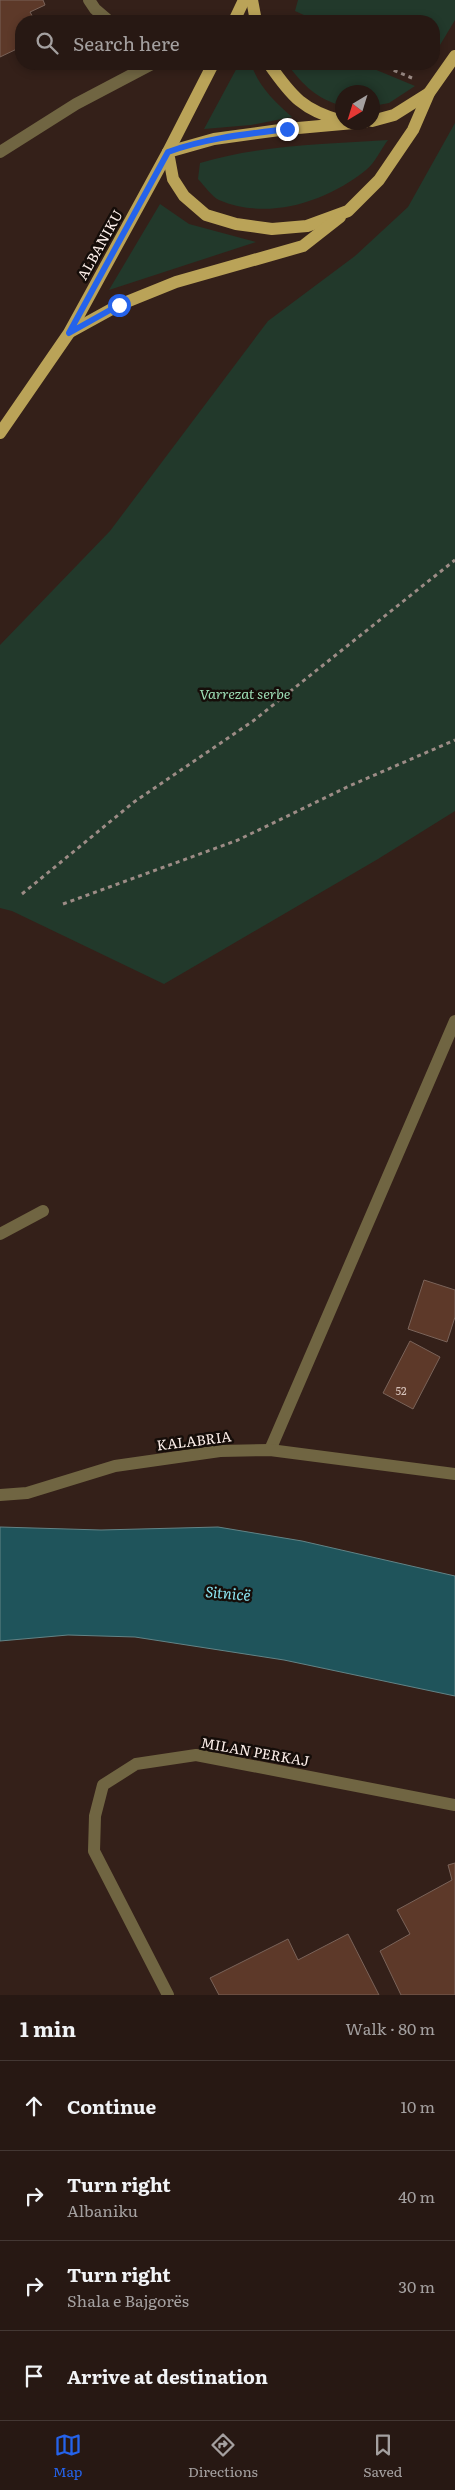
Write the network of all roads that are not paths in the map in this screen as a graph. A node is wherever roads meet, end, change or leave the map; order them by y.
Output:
1 (89, 0) edge
2 (244, 0) edge
3 (252, 0) edge
4 (102, 15) edge
5 (236, 15) edge
6 (255, 15) edge
7 (455, 56) edge
8 (141, 70) edge
9 (210, 70) edge
10 (274, 70) edge
11 (429, 93) junction
12 (380, 118) edge
13 (335, 119) edge
14 (335, 125) edge
15 (1, 149) edge
16 (168, 152) junction
17 (348, 211) junction
18 (69, 333) junction
19 (0, 433) edge
20 (455, 1021) edge
21 (43, 1211) dead end
22 (0, 1234) edge
23 (270, 1450) junction
24 (455, 1474) edge
25 (0, 1494) edge
26 (455, 1805) edge
27 (168, 1995) edge

1 - 4 street
2 - 5 main road
3 - 6 main road
7 - 11 main road
8 - 15 street
9 - 16 main road, ALBANIKU
10 - 13 main road
11 - 12 main road
11 - 17 main road
14 - 16 main road
16 - 17 main road
16 - 18 main road, ALBANIKU
17 - 18 main road
18 - 19 main road, ALBANIKU
20 - 23 street
21 - 22 street
23 - 24 street, KALABRIA
23 - 25 street, KALABRIA
26 - 27 street, MILAN PERKAJ

